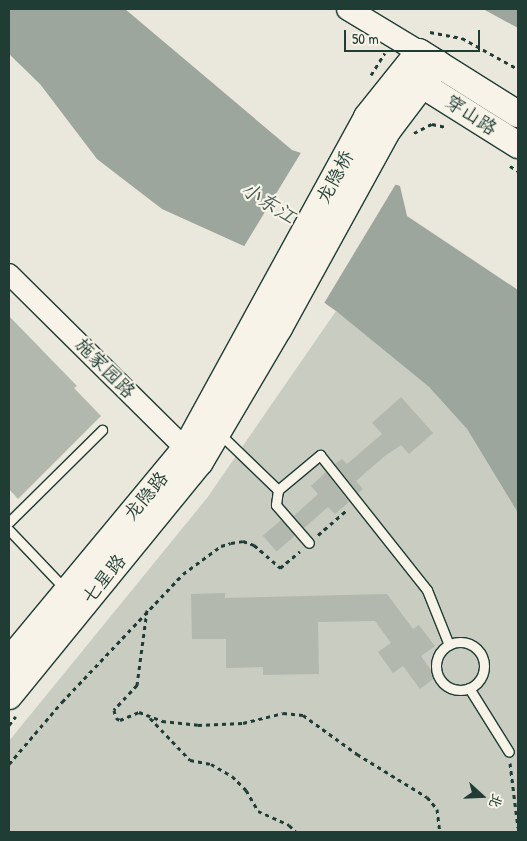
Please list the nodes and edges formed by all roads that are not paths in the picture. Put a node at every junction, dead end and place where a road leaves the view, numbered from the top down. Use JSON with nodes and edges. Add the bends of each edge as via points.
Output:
{"nodes":[{"id":1,"x":348,"y":9,"type":"edge"},
{"id":2,"x":421,"y":68,"type":"junction"},
{"id":3,"x":518,"y":114,"type":"edge"},
{"id":4,"x":510,"y":153,"type":"edge"},
{"id":5,"x":9,"y":274,"type":"edge"},
{"id":6,"x":270,"y":323,"type":"junction"},
{"id":7,"x":102,"y":430,"type":"dead end"},
{"id":8,"x":218,"y":432,"type":"junction"},
{"id":9,"x":193,"y":455,"type":"junction"},
{"id":10,"x":278,"y":490,"type":"junction"},
{"id":11,"x":9,"y":522,"type":"edge"},
{"id":12,"x":9,"y":530,"type":"edge"},
{"id":13,"x":309,"y":543,"type":"road end"},
{"id":14,"x":75,"y":598,"type":"junction"},
{"id":15,"x":448,"y":645,"type":"junction"},
{"id":16,"x":9,"y":661,"type":"edge"},
{"id":17,"x":469,"y":688,"type":"junction"},
{"id":18,"x":9,"y":696,"type":"edge"},
{"id":19,"x":509,"y":752,"type":"road end"}],
"edges":[{"from":1,"to":2,"type":"main road","name":"穿山路"},
{"from":2,"to":3,"type":"main road","name":"穿山路"},
{"from":2,"to":4,"type":"main road","name":"穿山路"},
{"from":2,"to":6,"type":"main road","name":"龙隐桥"},
{"from":5,"to":9,"type":"street","name":"施家园路"},
{"from":6,"to":8,"type":"main road","name":"龙隐路"},
{"from":6,"to":9,"type":"main road","name":"龙隐路"},
{"from":7,"to":11,"type":"lane"},
{"from":8,"to":9,"type":"main road","name":"龙隐路"},
{"from":8,"to":10,"type":"lane"},
{"from":9,"to":14,"type":"main road","name":"龙隐路"},
{"from":10,"to":13,"type":"lane","via":[[276,505]]},
{"from":10,"to":15,"type":"lane","via":[[320,455],[427,590]]},
{"from":12,"to":14,"type":"lane"},
{"from":14,"to":16,"type":"main road","name":"龙隐路"},
{"from":14,"to":18,"type":"main road","name":"七星路"},
{"from":15,"to":17,"type":"lane","via":[[438,658],[438,674],[454,689]]},
{"from":15,"to":17,"type":"lane","via":[[469,644],[481,654],[484,670]]},
{"from":17,"to":19,"type":"lane"}]}
